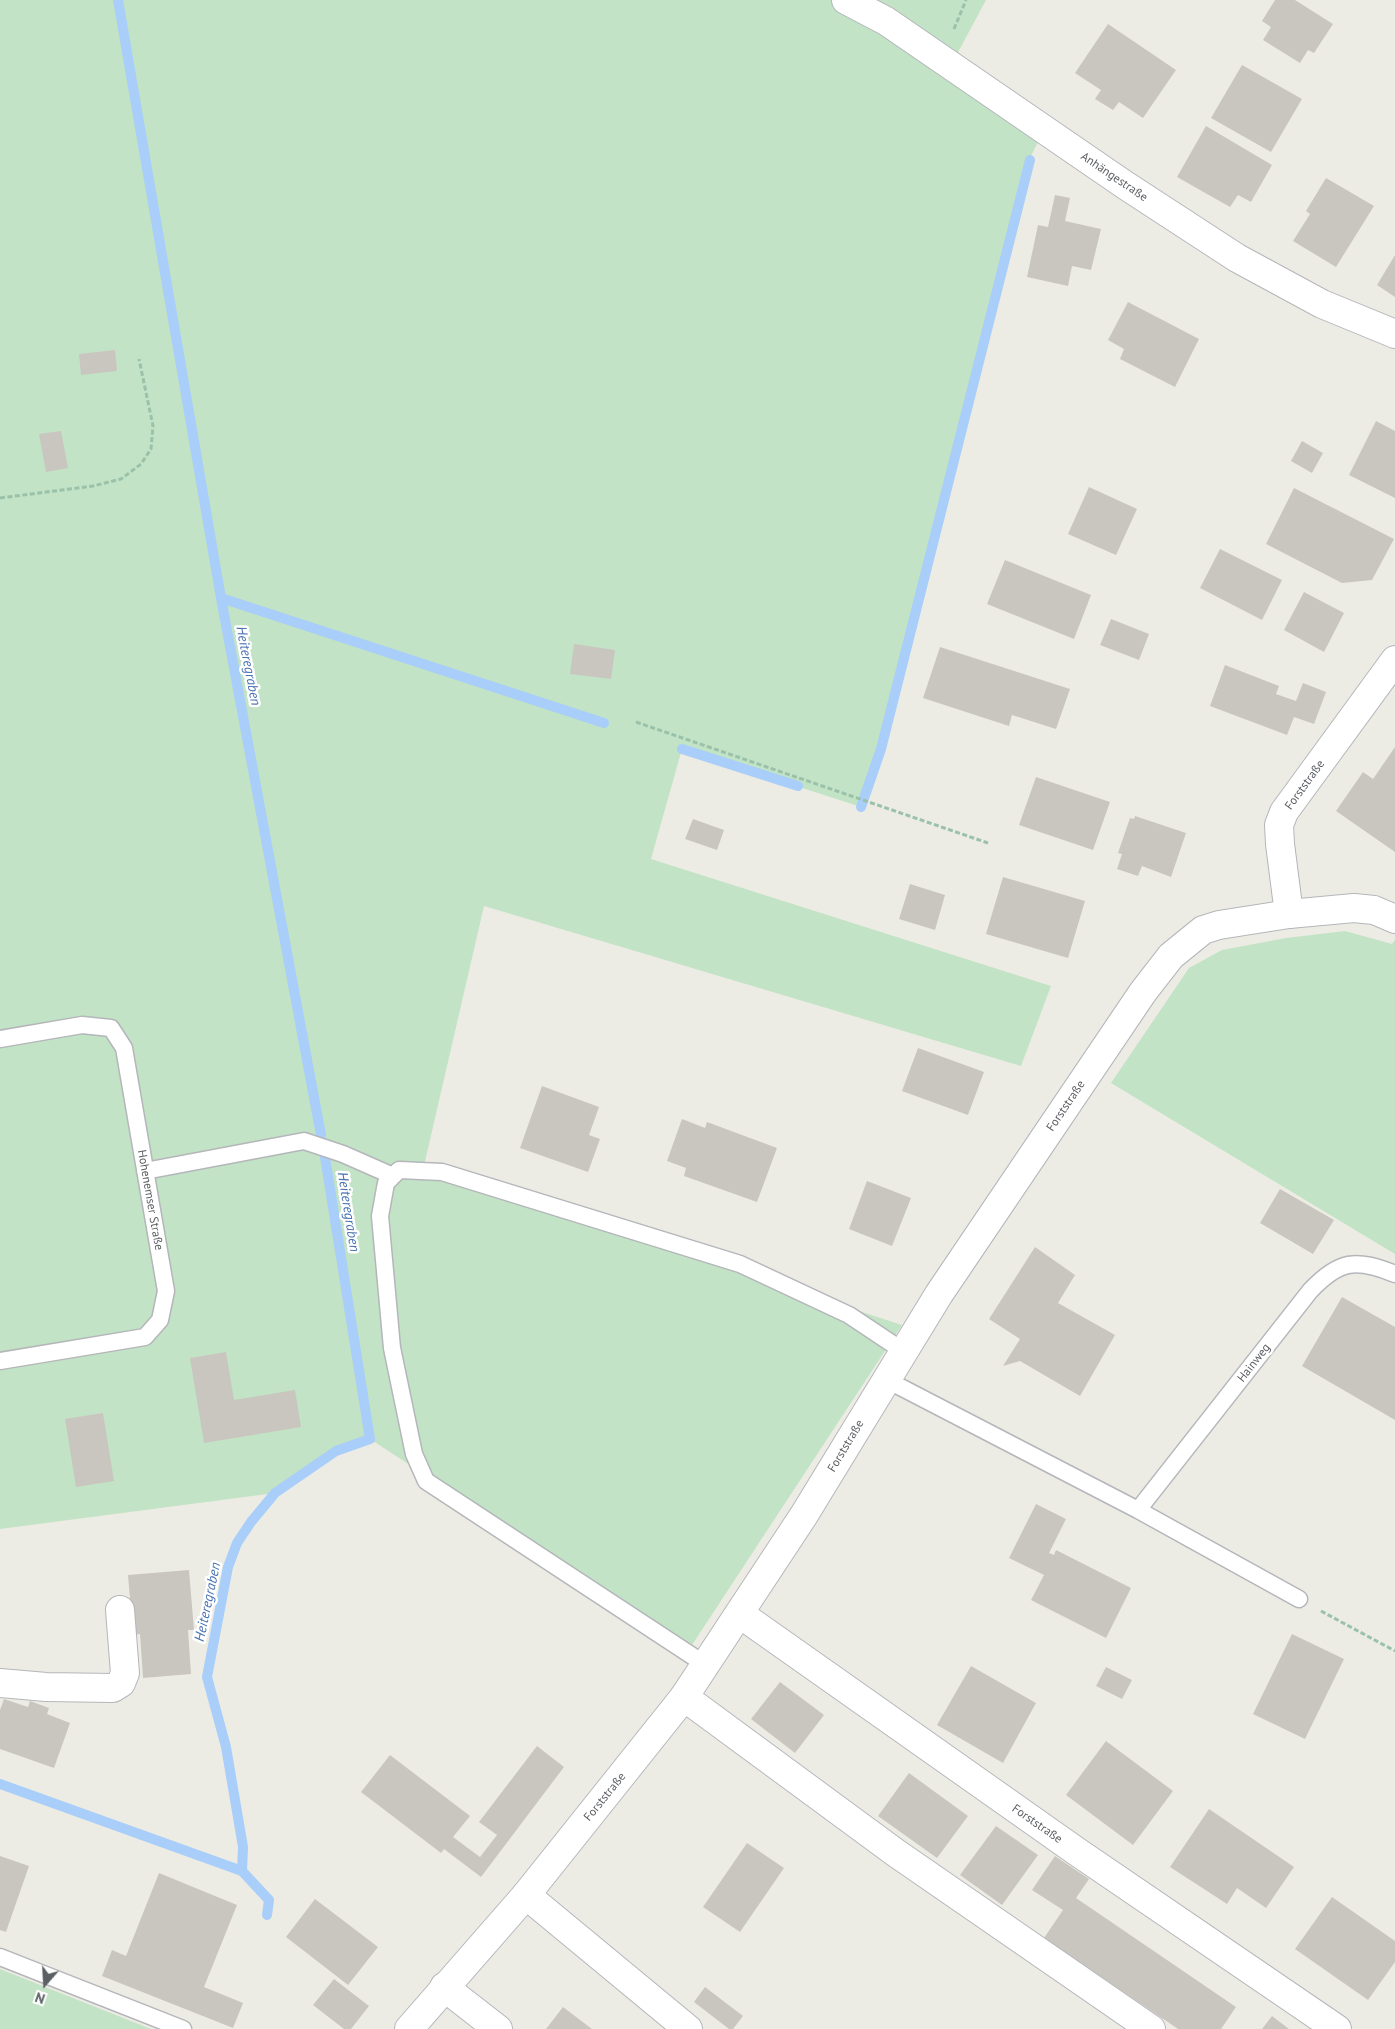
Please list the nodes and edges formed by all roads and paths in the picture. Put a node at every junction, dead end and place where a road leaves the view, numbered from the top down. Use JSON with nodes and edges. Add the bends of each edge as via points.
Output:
{"nodes":[{"id":1,"x":846,"y":0,"type":"edge"},
{"id":2,"x":1395,"y":334,"type":"edge"},
{"id":3,"x":139,"y":359,"type":"dead end"},
{"id":4,"x":0,"y":498,"type":"edge"},
{"id":5,"x":1395,"y":660,"type":"edge"},
{"id":6,"x":636,"y":722,"type":"dead end"},
{"id":7,"x":988,"y":843,"type":"dead end"},
{"id":8,"x":1289,"y":914,"type":"junction"},
{"id":9,"x":1395,"y":919,"type":"edge"},
{"id":10,"x":0,"y":1040,"type":"edge"},
{"id":11,"x":146,"y":1171,"type":"junction"},
{"id":12,"x":394,"y":1176,"type":"junction"},
{"id":13,"x":1395,"y":1274,"type":"edge"},
{"id":14,"x":903,"y":1351,"type":"junction"},
{"id":15,"x":0,"y":1361,"type":"edge"},
{"id":16,"x":885,"y":1379,"type":"junction"},
{"id":17,"x":1138,"y":1510,"type":"junction"},
{"id":18,"x":1299,"y":1599,"type":"joint"},
{"id":19,"x":120,"y":1610,"type":"dead end"},
{"id":20,"x":740,"y":1614,"type":"junction"},
{"id":21,"x":1395,"y":1651,"type":"edge"},
{"id":22,"x":706,"y":1665,"type":"junction"},
{"id":23,"x":0,"y":1683,"type":"edge"},
{"id":24,"x":684,"y":1697,"type":"junction"},
{"id":25,"x":526,"y":1895,"type":"junction"},
{"id":26,"x":0,"y":1957,"type":"edge"},
{"id":27,"x":444,"y":1987,"type":"junction"},
{"id":28,"x":183,"y":2029,"type":"edge"},
{"id":29,"x":408,"y":2029,"type":"edge"},
{"id":30,"x":498,"y":2029,"type":"edge"},
{"id":31,"x":688,"y":2029,"type":"edge"},
{"id":32,"x":1151,"y":2029,"type":"edge"},
{"id":33,"x":1337,"y":2029,"type":"edge"}],
"edges":[{"from":1,"to":2,"type":"street","name":"Anhängestraße","via":[[902,31],[1237,258],[1322,304]]},
{"from":3,"to":4,"type":"path","via":[[153,426],[151,449],[142,464],[121,479]]},
{"from":5,"to":8,"type":"street","name":"Forststraße","via":[[1284,812],[1279,825]]},
{"from":6,"to":7,"type":"path"},
{"from":8,"to":9,"type":"street","via":[[1354,908],[1374,910]]},
{"from":8,"to":14,"type":"street","name":"Forststraße","via":[[1203,930],[1171,956],[1143,992]]},
{"from":10,"to":11,"type":"lane","name":"Hohenemser Straße","via":[[82,1025],[111,1028],[124,1048]]},
{"from":11,"to":12,"type":"lane","via":[[304,1140]]},
{"from":11,"to":15,"type":"lane","name":"Hohenemser Straße","via":[[166,1291],[160,1320],[145,1337]]},
{"from":12,"to":14,"type":"lane","via":[[399,1170],[442,1172],[740,1264],[849,1315]]},
{"from":12,"to":22,"type":"lane","via":[[386,1183],[380,1216],[392,1348],[414,1454],[426,1480]]},
{"from":13,"to":17,"type":"lane","name":"Hainweg","via":[[1365,1263],[1344,1265],[1325,1276]]},
{"from":14,"to":16,"type":"street","name":"Forststraße"},
{"from":16,"to":17,"type":"lane"},
{"from":16,"to":20,"type":"street","name":"Forststraße"},
{"from":17,"to":18,"type":"lane"},
{"from":18,"to":21,"type":"path"},
{"from":19,"to":23,"type":"street","via":[[125,1673],[121,1683],[113,1688]]},
{"from":20,"to":22,"type":"street","name":"Forststraße"},
{"from":20,"to":33,"type":"street","name":"Forststraße","via":[[1076,1851]]},
{"from":22,"to":24,"type":"street","name":"Forststraße"},
{"from":24,"to":25,"type":"street","name":"Forststraße"},
{"from":24,"to":32,"type":"street","via":[[896,1853]]},
{"from":25,"to":27,"type":"street","name":"Forststraße"},
{"from":25,"to":31,"type":"street"},
{"from":26,"to":28,"type":"lane"},
{"from":27,"to":29,"type":"street","name":"Forststraße"},
{"from":27,"to":30,"type":"street"}]}
